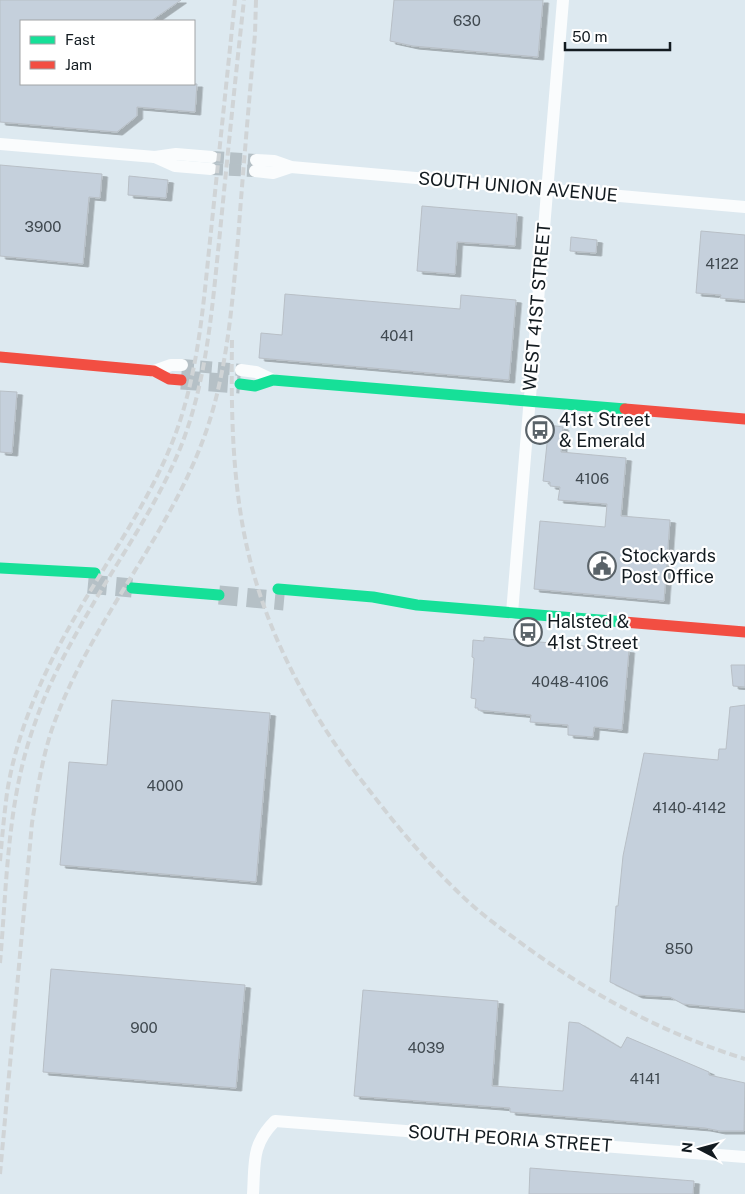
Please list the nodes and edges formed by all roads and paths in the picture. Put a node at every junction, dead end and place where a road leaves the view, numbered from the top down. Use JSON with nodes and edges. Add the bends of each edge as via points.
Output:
{"nodes":[{"id":1,"x":563,"y":0,"type":"edge"},
{"id":2,"x":0,"y":144,"type":"edge"},
{"id":3,"x":212,"y":163,"type":"tunnel mouth"},
{"id":4,"x":256,"y":166,"type":"tunnel mouth"},
{"id":5,"x":547,"y":190,"type":"junction"},
{"id":6,"x":745,"y":207,"type":"edge"},
{"id":7,"x":0,"y":357,"type":"edge"},
{"id":8,"x":182,"y":365,"type":"tunnel mouth"},
{"id":9,"x":241,"y":370,"type":"tunnel mouth"},
{"id":10,"x":154,"y":371,"type":"junction"},
{"id":11,"x":181,"y":380,"type":"tunnel mouth"},
{"id":12,"x":273,"y":380,"type":"junction"},
{"id":13,"x":240,"y":384,"type":"tunnel mouth"},
{"id":14,"x":529,"y":401,"type":"junction"},
{"id":15,"x":745,"y":419,"type":"edge"},
{"id":16,"x":0,"y":568,"type":"edge"},
{"id":17,"x":0,"y":573,"type":"edge"},
{"id":18,"x":95,"y":573,"type":"tunnel mouth"},
{"id":19,"x":138,"y":577,"type":"tunnel mouth"},
{"id":20,"x":88,"y":584,"type":"tunnel mouth"},
{"id":21,"x":215,"y":584,"type":"tunnel mouth"},
{"id":22,"x":132,"y":588,"type":"tunnel mouth"},
{"id":23,"x":278,"y":589,"type":"tunnel mouth"},
{"id":24,"x":219,"y":595,"type":"tunnel mouth"},
{"id":25,"x":284,"y":601,"type":"tunnel mouth"},
{"id":26,"x":417,"y":605,"type":"junction"},
{"id":27,"x":512,"y":613,"type":"junction"},
{"id":28,"x":745,"y":632,"type":"edge"},
{"id":29,"x":745,"y":1157,"type":"edge"},
{"id":30,"x":253,"y":1194,"type":"edge"}],
"edges":[{"from":1,"to":5,"type":"street","name":"WEST 41ST STREET"},
{"from":2,"to":3,"type":"street","via":[[155,157],[176,154]]},
{"from":4,"to":5,"type":"street","name":"SOUTH UNION AVENUE","via":[[273,173],[291,168]]},
{"from":5,"to":6,"type":"street","name":"SOUTH UNION AVENUE"},
{"from":5,"to":14,"type":"street","name":"WEST 41ST STREET"},
{"from":7,"to":10,"type":"main road"},
{"from":8,"to":10,"type":"street","via":[[170,364]]},
{"from":9,"to":12,"type":"street","via":[[256,372]]},
{"from":10,"to":11,"type":"main road","via":[[169,379]]},
{"from":12,"to":13,"type":"main road","via":[[255,386]]},
{"from":12,"to":14,"type":"main road"},
{"from":14,"to":15,"type":"main road"},
{"from":14,"to":27,"type":"street","name":"WEST 41ST STREET"},
{"from":16,"to":18,"type":"main road"},
{"from":17,"to":20,"type":"main road"},
{"from":19,"to":21,"type":"main road"},
{"from":22,"to":24,"type":"main road"},
{"from":23,"to":26,"type":"main road","via":[[372,597]]},
{"from":25,"to":26,"type":"main road","via":[[372,608]]},
{"from":26,"to":27,"type":"main road"},
{"from":27,"to":28,"type":"main road"},
{"from":29,"to":30,"type":"street","name":"SOUTH PEORIA STREET","via":[[275,1121],[257,1145]]}]}
